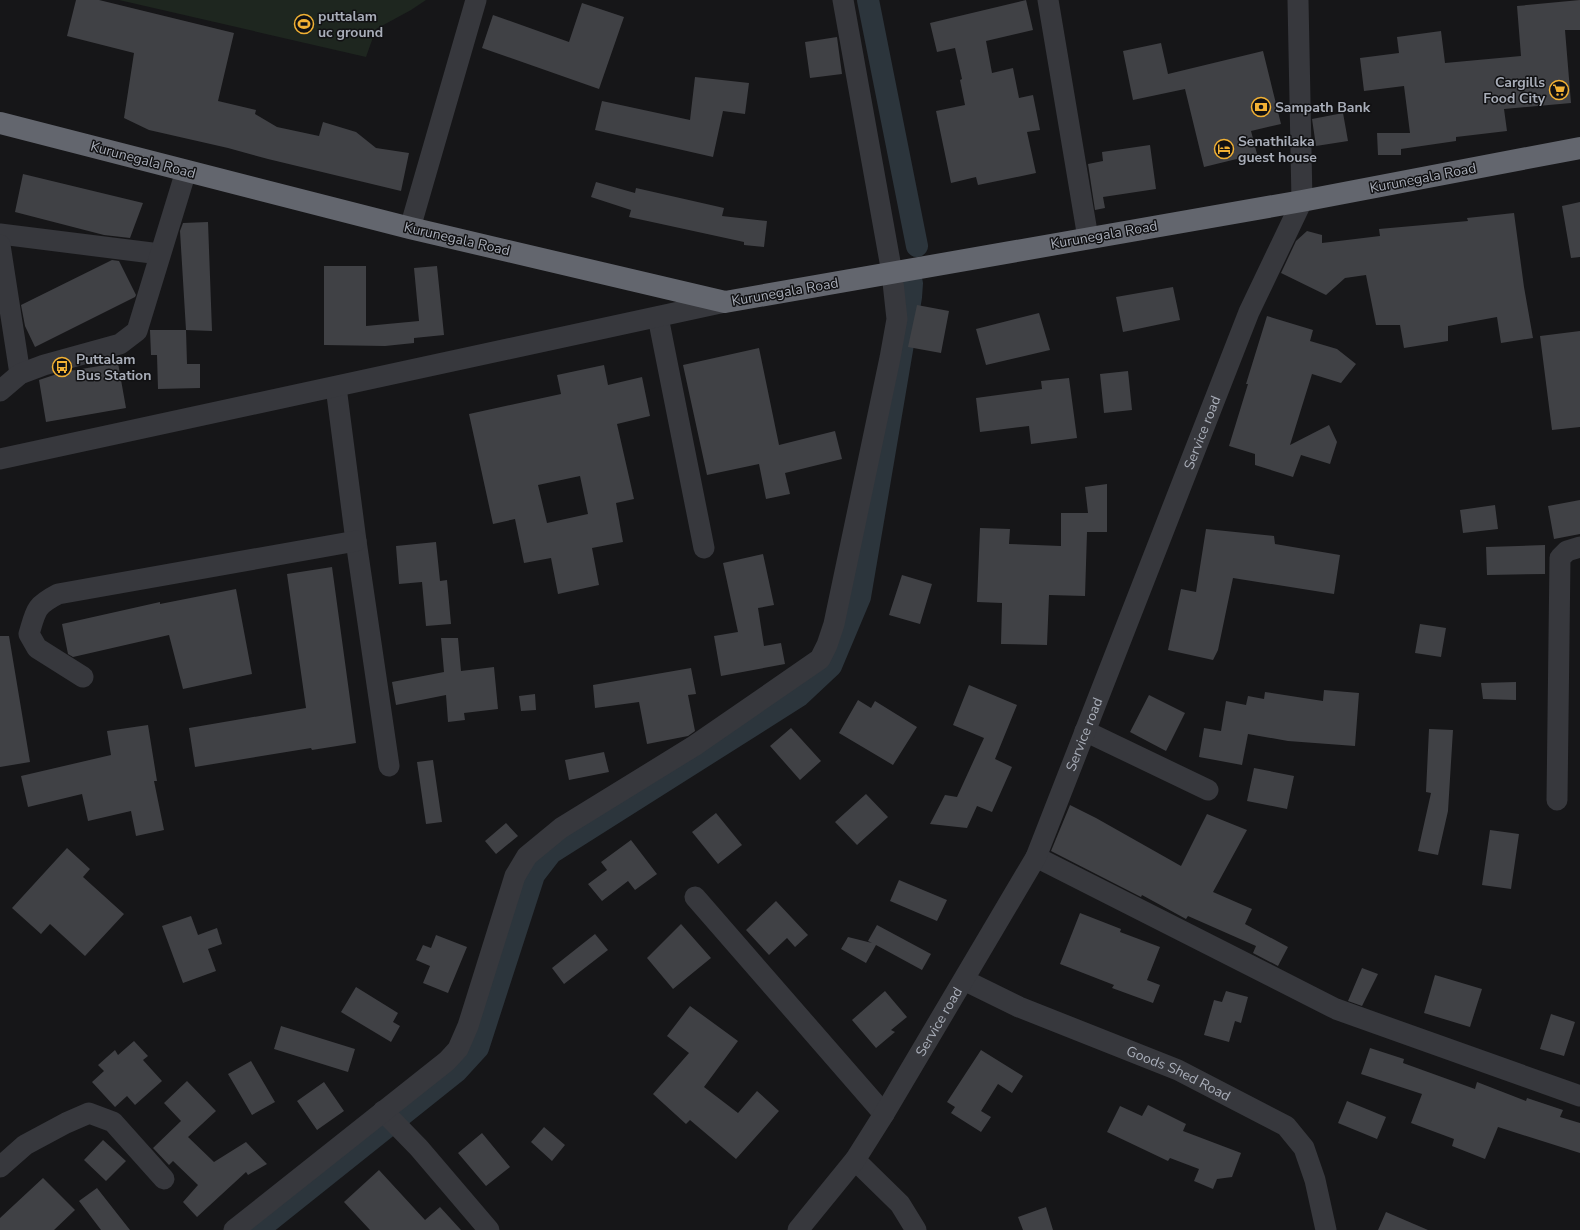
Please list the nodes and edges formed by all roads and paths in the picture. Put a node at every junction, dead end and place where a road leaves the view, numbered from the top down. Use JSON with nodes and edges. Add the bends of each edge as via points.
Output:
{"nodes":[{"id":1,"x":476,"y":0,"type":"edge"},
{"id":2,"x":843,"y":0,"type":"edge"},
{"id":3,"x":1048,"y":0,"type":"edge"},
{"id":4,"x":1298,"y":0,"type":"edge"},
{"id":5,"x":0,"y":123,"type":"edge"},
{"id":6,"x":1580,"y":148,"type":"edge"},
{"id":7,"x":186,"y":171,"type":"junction"},
{"id":8,"x":1302,"y":201,"type":"junction"},
{"id":9,"x":410,"y":228,"type":"junction"},
{"id":10,"x":0,"y":234,"type":"edge"},
{"id":11,"x":1088,"y":238,"type":"junction"},
{"id":12,"x":0,"y":245,"type":"edge"},
{"id":13,"x":160,"y":254,"type":"junction"},
{"id":14,"x":892,"y":273,"type":"junction"},
{"id":15,"x":725,"y":302,"type":"junction"},
{"id":16,"x":658,"y":317,"type":"junction"},
{"id":17,"x":20,"y":374,"type":"junction"},
{"id":18,"x":336,"y":386,"type":"junction"},
{"id":19,"x":0,"y":391,"type":"edge"},
{"id":20,"x":0,"y":459,"type":"edge"},
{"id":21,"x":356,"y":541,"type":"junction"},
{"id":22,"x":1580,"y":547,"type":"edge"},
{"id":23,"x":704,"y":548,"type":"dead end"},
{"id":24,"x":83,"y":677,"type":"dead end"},
{"id":25,"x":1086,"y":731,"type":"junction"},
{"id":26,"x":389,"y":766,"type":"dead end"},
{"id":27,"x":1208,"y":790,"type":"dead end"},
{"id":28,"x":1557,"y":800,"type":"dead end"},
{"id":29,"x":1036,"y":858,"type":"junction"},
{"id":30,"x":695,"y":897,"type":"dead end"},
{"id":31,"x":964,"y":980,"type":"junction"},
{"id":32,"x":1580,"y":1096,"type":"edge"},
{"id":33,"x":385,"y":1113,"type":"junction"},
{"id":34,"x":884,"y":1114,"type":"junction"},
{"id":35,"x":855,"y":1160,"type":"junction"},
{"id":36,"x":1,"y":1166,"type":"edge"},
{"id":37,"x":164,"y":1179,"type":"dead end"},
{"id":38,"x":234,"y":1230,"type":"edge"},
{"id":39,"x":489,"y":1230,"type":"edge"},
{"id":40,"x":798,"y":1230,"type":"edge"},
{"id":41,"x":916,"y":1230,"type":"edge"},
{"id":42,"x":1326,"y":1230,"type":"edge"}],
"edges":[{"from":1,"to":9,"type":"street"},
{"from":2,"to":14,"type":"street"},
{"from":3,"to":11,"type":"street"},
{"from":4,"to":8,"type":"street"},
{"from":5,"to":7,"type":"highway","name":"Kurunegala Road"},
{"from":6,"to":8,"type":"highway","name":"Kurunegala Road"},
{"from":7,"to":9,"type":"highway","name":"Kurunegala Road"},
{"from":7,"to":13,"type":"street"},
{"from":8,"to":11,"type":"highway","name":"Kurunegala Road"},
{"from":8,"to":25,"type":"street","name":"Service road","via":[[1249,312]]},
{"from":9,"to":15,"type":"highway","name":"Kurunegala Road"},
{"from":10,"to":13,"type":"street"},
{"from":11,"to":14,"type":"highway","name":"Kurunegala Road"},
{"from":12,"to":17,"type":"street"},
{"from":13,"to":17,"type":"street","via":[[137,331],[120,344]]},
{"from":14,"to":15,"type":"highway","name":"Kurunegala Road"},
{"from":14,"to":33,"type":"street","via":[[896,319],[890,358],[834,624],[820,659],[694,746],[560,828],[527,856],[515,876],[468,1026],[458,1049]]},
{"from":15,"to":16,"type":"street"},
{"from":16,"to":18,"type":"street"},
{"from":16,"to":23,"type":"street"},
{"from":17,"to":19,"type":"street"},
{"from":18,"to":20,"type":"street"},
{"from":18,"to":21,"type":"street"},
{"from":21,"to":24,"type":"street","via":[[58,594],[43,602],[36,610],[29,634],[37,648]]},
{"from":21,"to":26,"type":"street"},
{"from":22,"to":28,"type":"street","via":[[1567,551],[1560,558]]},
{"from":25,"to":27,"type":"street"},
{"from":25,"to":29,"type":"street","name":"Service road"},
{"from":29,"to":31,"type":"street","name":"Service road"},
{"from":29,"to":32,"type":"street","via":[[1336,1009]]},
{"from":30,"to":34,"type":"street"},
{"from":31,"to":34,"type":"street","name":"Service road"},
{"from":31,"to":42,"type":"street","name":"Goods Shed Road","via":[[1019,1007],[1178,1070],[1286,1126],[1304,1148],[1315,1180]]},
{"from":33,"to":38,"type":"street"},
{"from":33,"to":39,"type":"street","via":[[419,1148]]},
{"from":34,"to":35,"type":"street","name":"Service road"},
{"from":35,"to":40,"type":"street","name":"Service road"},
{"from":35,"to":41,"type":"street","via":[[900,1204]]},
{"from":36,"to":37,"type":"street","via":[[25,1145],[89,1113],[113,1122]]}]}
